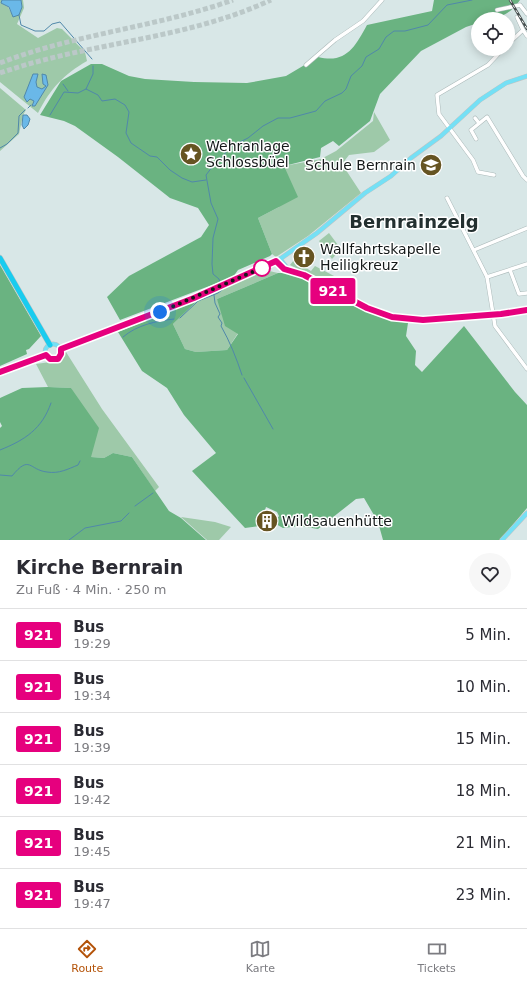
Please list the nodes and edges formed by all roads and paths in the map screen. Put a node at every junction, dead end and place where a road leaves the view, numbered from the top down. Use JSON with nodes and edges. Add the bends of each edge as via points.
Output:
{"nodes":[{"id":1,"x":382,"y":0,"type":"edge"},
{"id":2,"x":497,"y":10,"type":"dead end"},
{"id":3,"x":527,"y":14,"type":"edge"},
{"id":4,"x":517,"y":17,"type":"dead end"},
{"id":5,"x":523,"y":30,"type":"junction"},
{"id":6,"x":527,"y":36,"type":"edge"},
{"id":7,"x":515,"y":37,"type":"edge"},
{"id":8,"x":496,"y":56,"type":"edge"},
{"id":9,"x":306,"y":65,"type":"dead end"},
{"id":10,"x":527,"y":76,"type":"edge"},
{"id":11,"x":475,"y":118,"type":"dead end"},
{"id":12,"x":479,"y":123,"type":"junction"},
{"id":13,"x":450,"y":129,"type":"junction"},
{"id":14,"x":476,"y":139,"type":"dead end"},
{"id":15,"x":494,"y":175,"type":"dead end"},
{"id":16,"x":527,"y":180,"type":"edge"},
{"id":17,"x":447,"y":198,"type":"dead end"},
{"id":18,"x":527,"y":228,"type":"edge"},
{"id":19,"x":474,"y":250,"type":"junction"},
{"id":20,"x":0,"y":258,"type":"edge"},
{"id":21,"x":278,"y":260,"type":"junction"},
{"id":22,"x":527,"y":264,"type":"edge"},
{"id":23,"x":510,"y":270,"type":"junction"},
{"id":24,"x":487,"y":277,"type":"junction"},
{"id":25,"x":527,"y":293,"type":"edge"},
{"id":26,"x":527,"y":310,"type":"edge"},
{"id":27,"x":493,"y":314,"type":"junction"},
{"id":28,"x":50,"y":345,"type":"junction"},
{"id":29,"x":61,"y":349,"type":"junction"},
{"id":30,"x":46,"y":355,"type":"junction"},
{"id":31,"x":527,"y":360,"type":"edge"},
{"id":32,"x":522,"y":362,"type":"junction"},
{"id":33,"x":527,"y":369,"type":"edge"},
{"id":34,"x":0,"y":372,"type":"edge"},
{"id":35,"x":527,"y":513,"type":"edge"},
{"id":36,"x":502,"y":540,"type":"edge"}],
"edges":[{"from":1,"to":9,"type":"street","via":[[363,21],[335,40]]},
{"from":2,"to":3,"type":"street","via":[[520,5]]},
{"from":4,"to":5,"type":"street"},
{"from":5,"to":6,"type":"street"},
{"from":5,"to":7,"type":"street"},
{"from":8,"to":13,"type":"street","via":[[488,64],[437,95],[439,114]]},
{"from":10,"to":13,"type":"main road","via":[[506,83],[480,100]]},
{"from":11,"to":12,"type":"street"},
{"from":12,"to":14,"type":"street","via":[[471,130]]},
{"from":12,"to":16,"type":"street","via":[[487,117]]},
{"from":13,"to":15,"type":"street","via":[[473,160],[478,172]]},
{"from":13,"to":21,"type":"main road","via":[[411,158],[392,176],[365,193],[318,233]]},
{"from":17,"to":19,"type":"street"},
{"from":18,"to":19,"type":"street"},
{"from":19,"to":24,"type":"street"},
{"from":20,"to":28,"type":"highway"},
{"from":21,"to":27,"type":"main road","via":[[282,268],[304,275],[374,312],[392,317],[423,320]]},
{"from":21,"to":29,"type":"main road","via":[[194,298]]},
{"from":22,"to":23,"type":"street"},
{"from":23,"to":24,"type":"street"},
{"from":23,"to":25,"type":"street","via":[[519,294]]},
{"from":24,"to":27,"type":"street"},
{"from":26,"to":27,"type":"main road"},
{"from":27,"to":32,"type":"street","via":[[495,326]]},
{"from":28,"to":29,"type":"main road","via":[[55,344]]},
{"from":28,"to":30,"type":"main road","via":[[46,348]]},
{"from":29,"to":30,"type":"main road","via":[[58,359],[50,359]]},
{"from":30,"to":34,"type":"main road"},
{"from":31,"to":32,"type":"street"},
{"from":32,"to":33,"type":"street"},
{"from":35,"to":36,"type":"main road"}]}
